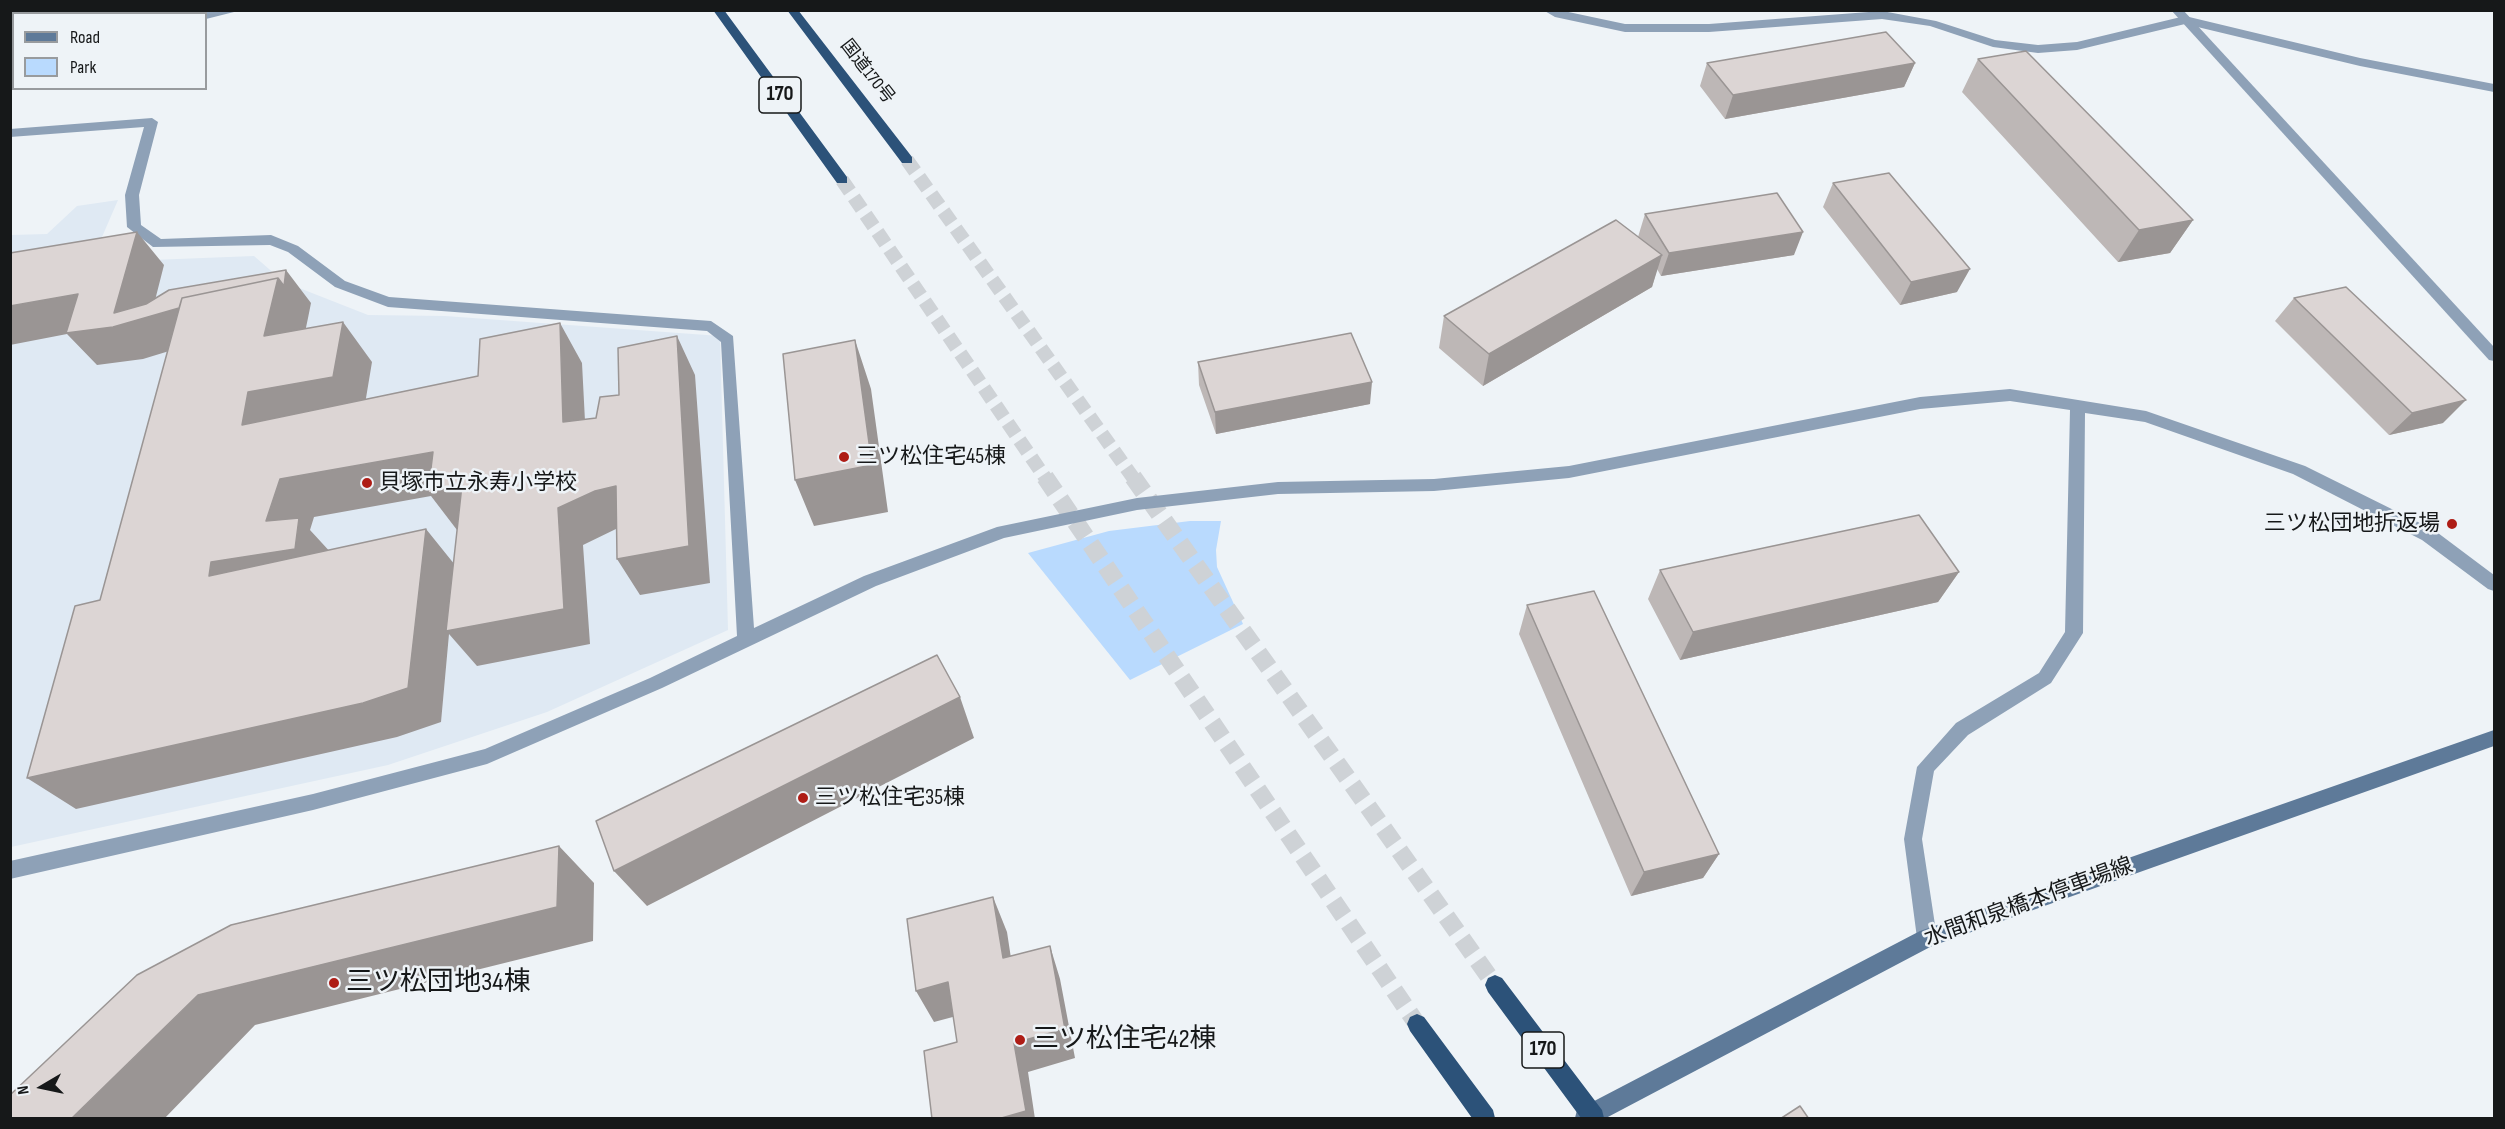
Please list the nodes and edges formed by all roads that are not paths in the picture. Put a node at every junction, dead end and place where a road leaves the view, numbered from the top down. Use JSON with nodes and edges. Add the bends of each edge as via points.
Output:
{"nodes":[{"id":1,"x":237,"y":10,"type":"edge"},
{"id":2,"x":718,"y":10,"type":"edge"},
{"id":3,"x":792,"y":10,"type":"edge"},
{"id":4,"x":1548,"y":10,"type":"edge"},
{"id":5,"x":207,"y":15,"type":"edge"},
{"id":6,"x":2180,"y":15,"type":"edge"},
{"id":7,"x":2494,"y":87,"type":"edge"},
{"id":8,"x":10,"y":133,"type":"edge"},
{"id":9,"x":907,"y":160,"type":"tunnel mouth"},
{"id":10,"x":842,"y":180,"type":"tunnel mouth"},
{"id":11,"x":2494,"y":356,"type":"edge"},
{"id":12,"x":2078,"y":404,"type":"junction"},
{"id":13,"x":2494,"y":584,"type":"edge"},
{"id":14,"x":746,"y":640,"type":"junction"},
{"id":15,"x":2494,"y":738,"type":"edge"},
{"id":16,"x":10,"y":870,"type":"edge"},
{"id":17,"x":1928,"y":938,"type":"junction"},
{"id":18,"x":1495,"y":985,"type":"tunnel mouth"},
{"id":19,"x":1417,"y":1024,"type":"tunnel mouth"},
{"id":20,"x":1590,"y":1117,"type":"edge"},
{"id":21,"x":1485,"y":1119,"type":"edge"}],
"edges":[{"from":1,"to":5,"type":"street"},
{"from":2,"to":10,"type":"highway","number":"170"},
{"from":3,"to":9,"type":"highway","name":"国道170号","number":"170"},
{"from":4,"to":6,"type":"street","via":[[1625,28],[1709,28],[1882,15],[1932,23],[1993,43],[2038,50],[2078,46]]},
{"from":6,"to":7,"type":"street","via":[[2360,62]]},
{"from":6,"to":11,"type":"street"},
{"from":8,"to":14,"type":"street","via":[[152,122],[132,195],[135,226],[158,244],[271,240],[293,249],[340,284],[388,302],[711,326],[729,340]]},
{"from":12,"to":13,"type":"street","via":[[2146,417],[2299,470],[2428,535]]},
{"from":12,"to":14,"type":"street","via":[[2010,395],[1920,403],[1569,472],[1434,485],[1278,488],[1137,504],[1003,532],[870,581]]},
{"from":12,"to":17,"type":"street","via":[[2074,633],[2045,678],[1962,729],[1926,767],[1913,839]]},
{"from":14,"to":16,"type":"street","via":[[487,756],[313,802]]},
{"from":15,"to":17,"type":"main road","name":"水間和泉橋本停車場線"},
{"from":17,"to":20,"type":"main road","name":"水間和泉橋本停車場線"},
{"from":18,"to":20,"type":"highway","number":"170"},
{"from":19,"to":21,"type":"highway"}]}
